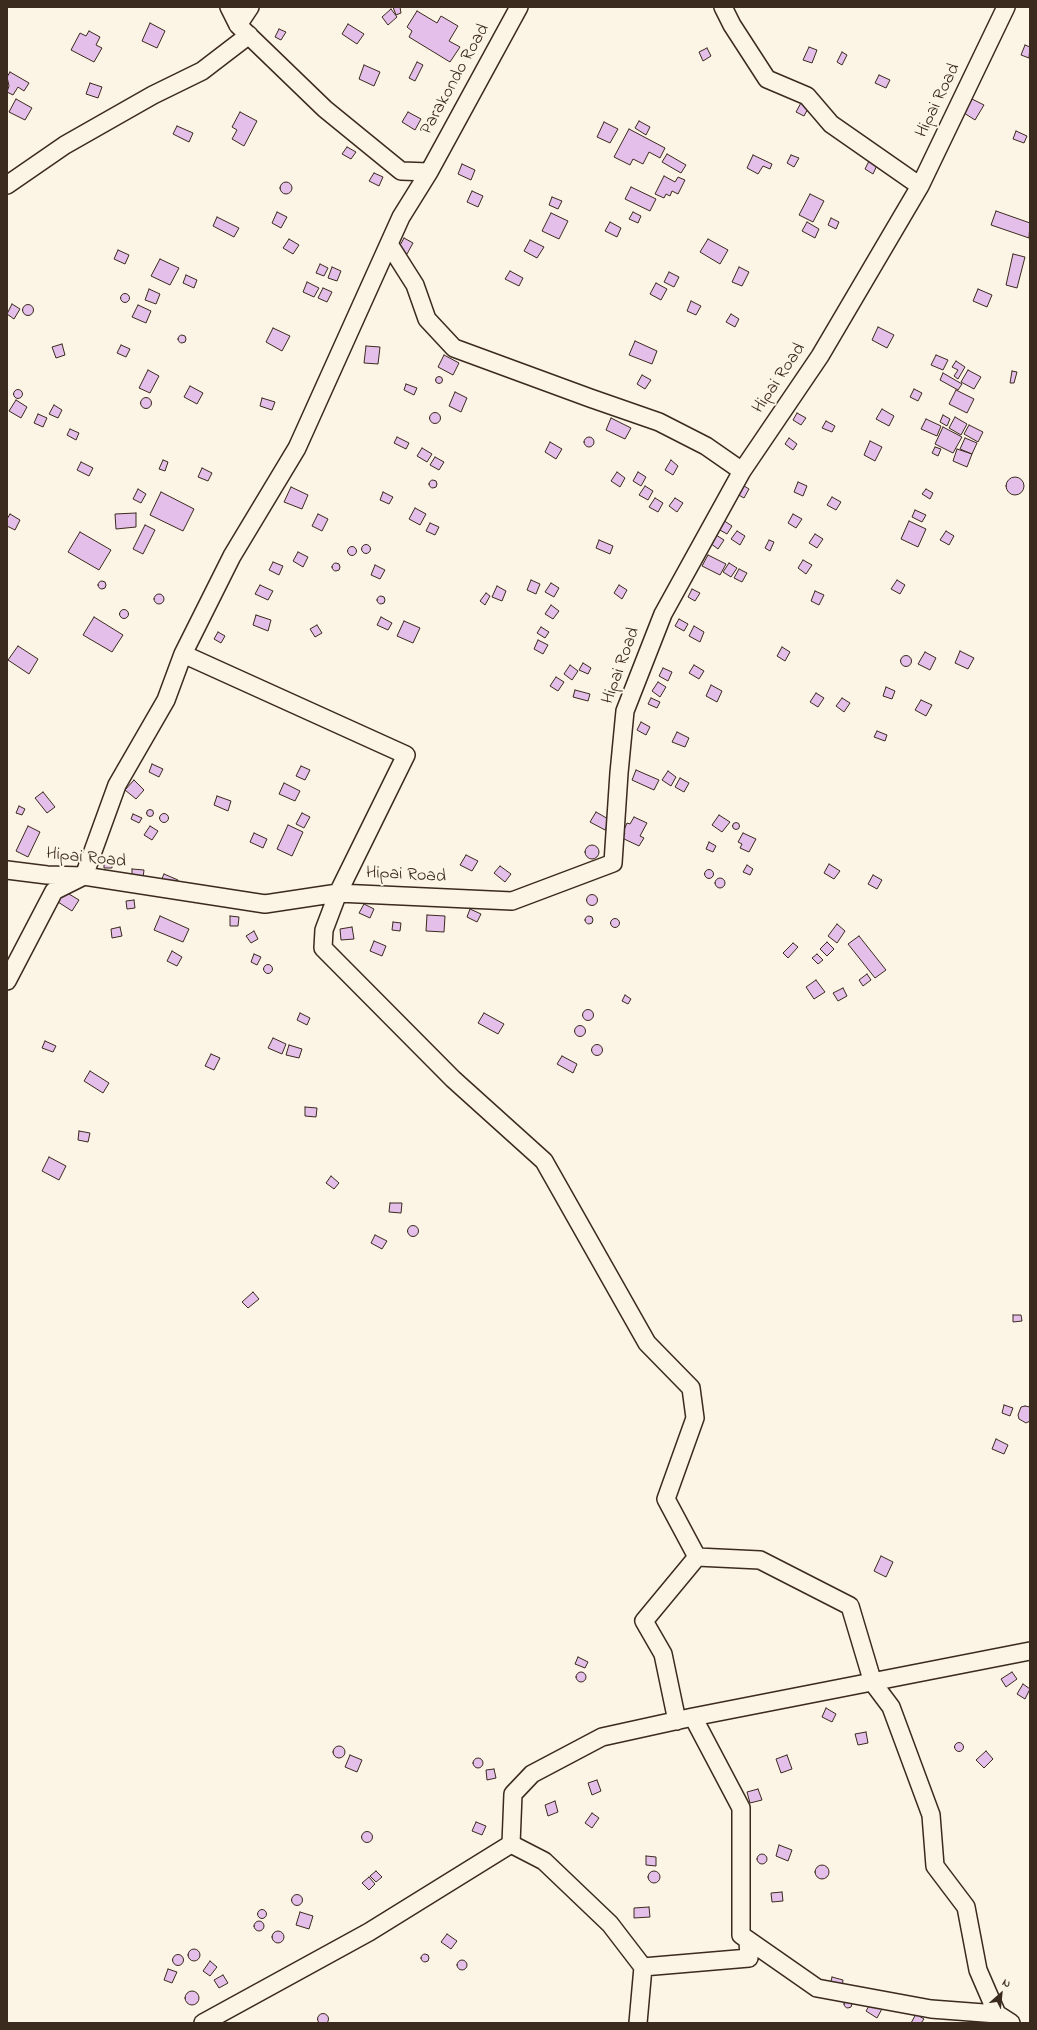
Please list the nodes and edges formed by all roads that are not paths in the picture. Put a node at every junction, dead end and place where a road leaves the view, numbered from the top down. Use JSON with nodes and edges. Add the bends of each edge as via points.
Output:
{"nodes":[{"id":1,"x":229,"y":7,"type":"edge"},
{"id":2,"x":250,"y":7,"type":"edge"},
{"id":3,"x":519,"y":7,"type":"edge"},
{"id":4,"x":723,"y":7,"type":"edge"},
{"id":5,"x":1006,"y":7,"type":"edge"},
{"id":6,"x":243,"y":30,"type":"junction"},
{"id":7,"x":429,"y":172,"type":"junction"},
{"id":8,"x":7,"y":185,"type":"edge"},
{"id":9,"x":920,"y":186,"type":"junction"},
{"id":10,"x":389,"y":244,"type":"junction"},
{"id":11,"x":742,"y":471,"type":"junction"},
{"id":12,"x":183,"y":654,"type":"junction"},
{"id":13,"x":7,"y":870,"type":"edge"},
{"id":14,"x":84,"y":876,"type":"junction"},
{"id":15,"x":338,"y":893,"type":"junction"},
{"id":16,"x":7,"y":980,"type":"edge"},
{"id":17,"x":696,"y":1557,"type":"junction"},
{"id":18,"x":1030,"y":1651,"type":"edge"},
{"id":19,"x":873,"y":1683,"type":"junction"},
{"id":20,"x":685,"y":1719,"type":"junction"},
{"id":21,"x":511,"y":1844,"type":"junction"},
{"id":22,"x":748,"y":1941,"type":"junction"},
{"id":23,"x":643,"y":1967,"type":"junction"},
{"id":24,"x":1004,"y":2018,"type":"edge"},
{"id":25,"x":203,"y":2023,"type":"edge"},
{"id":26,"x":638,"y":2023,"type":"edge"}],
"edges":[{"from":1,"to":6,"type":"street"},
{"from":2,"to":6,"type":"street"},
{"from":3,"to":7,"type":"street","name":"Parakondo Road"},
{"from":4,"to":9,"type":"street","via":[[767,79],[807,96],[831,124]]},
{"from":5,"to":9,"type":"street","name":"Hipai Road"},
{"from":6,"to":7,"type":"street","via":[[325,109],[401,171]]},
{"from":6,"to":8,"type":"street","via":[[202,72],[153,95],[66,145]]},
{"from":7,"to":10,"type":"street","name":"Parakondo Road","via":[[401,217]]},
{"from":9,"to":11,"type":"street","name":"Hipai Road","via":[[820,356]]},
{"from":10,"to":11,"type":"street","via":[[415,285],[427,319],[454,348],[659,422],[706,446]]},
{"from":10,"to":12,"type":"street","name":"Parakondo Road","via":[[297,448],[232,556]]},
{"from":11,"to":15,"type":"street","name":"Hipai Road","via":[[663,614],[625,711],[618,773],[613,863],[512,900]]},
{"from":12,"to":14,"type":"street","name":"Parakondo Road","via":[[166,700],[117,785]]},
{"from":12,"to":15,"type":"street","via":[[406,755]]},
{"from":13,"to":14,"type":"street","name":"Hipai Road"},
{"from":14,"to":15,"type":"street","name":"Hipai Road","via":[[265,904]]},
{"from":14,"to":16,"type":"street","via":[[54,892]]},
{"from":15,"to":17,"type":"street","via":[[324,930],[323,948],[453,1079],[544,1161],[647,1343],[690,1388],[695,1418],[666,1499]]},
{"from":17,"to":19,"type":"street","via":[[760,1560],[850,1606]]},
{"from":17,"to":20,"type":"street","via":[[644,1621],[663,1654]]},
{"from":18,"to":19,"type":"street"},
{"from":19,"to":20,"type":"street"},
{"from":19,"to":24,"type":"street","via":[[891,1707],[931,1815],[935,1866],[966,1907],[978,1970]]},
{"from":20,"to":21,"type":"street","via":[[602,1737],[532,1774],[513,1794]]},
{"from":20,"to":22,"type":"street","via":[[741,1808],[740,1935]]},
{"from":21,"to":23,"type":"street","via":[[544,1861],[610,1924]]},
{"from":21,"to":25,"type":"street","via":[[369,1932]]},
{"from":22,"to":23,"type":"street","via":[[748,1958]]},
{"from":22,"to":24,"type":"street","via":[[817,1988],[931,2009]]},
{"from":23,"to":26,"type":"street"}]}
